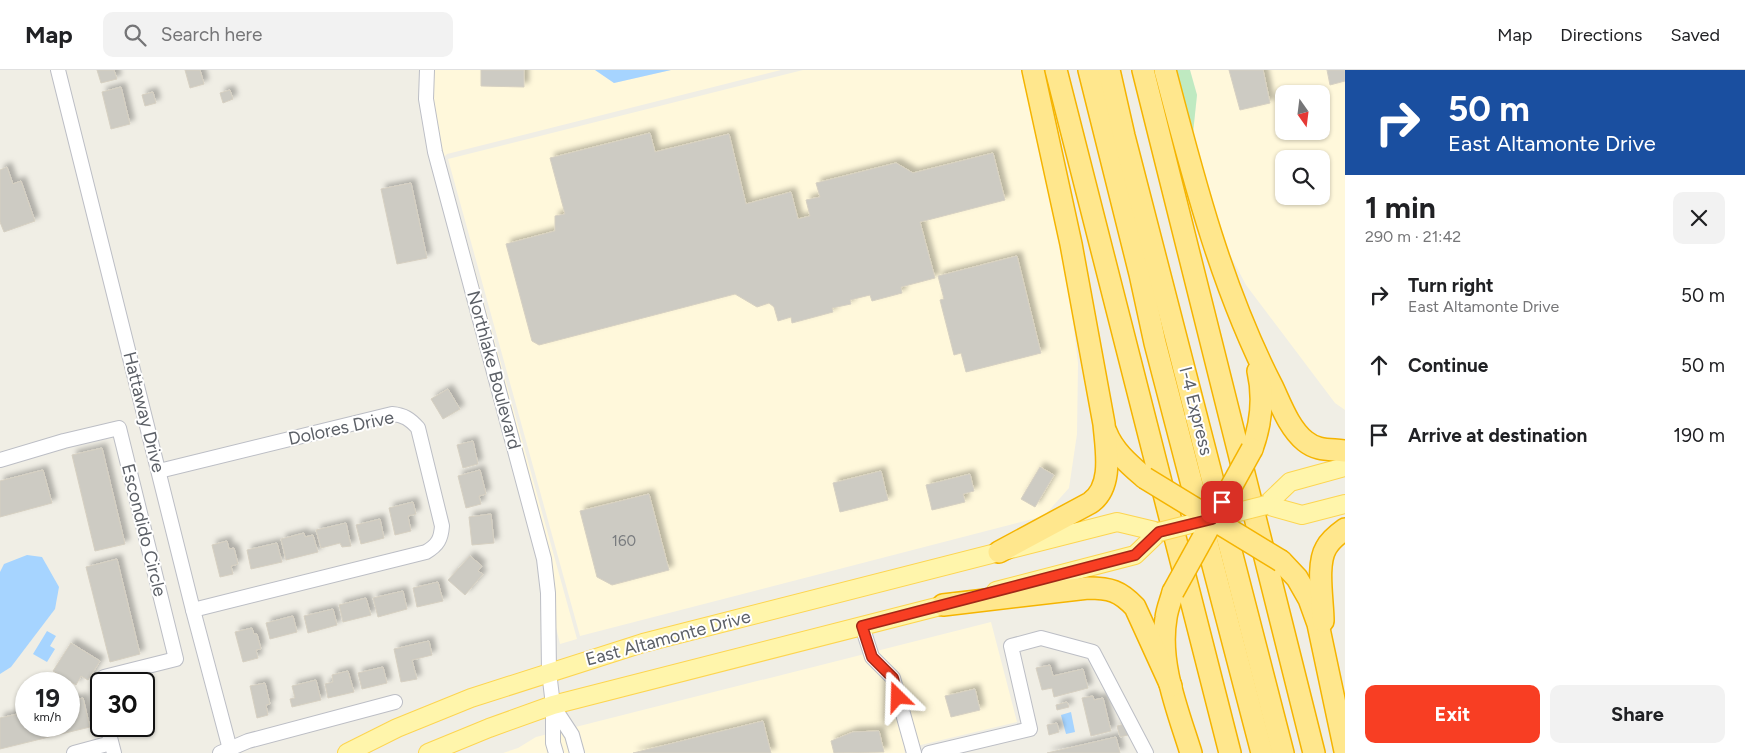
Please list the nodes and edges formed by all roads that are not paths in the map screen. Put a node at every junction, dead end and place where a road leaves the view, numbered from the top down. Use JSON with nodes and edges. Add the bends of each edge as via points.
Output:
{"nodes":[{"id":1,"x":58,"y":70,"type":"edge"},
{"id":2,"x":426,"y":70,"type":"edge"},
{"id":3,"x":1033,"y":70,"type":"edge"},
{"id":4,"x":1056,"y":70,"type":"edge"},
{"id":5,"x":1089,"y":70,"type":"edge"},
{"id":6,"x":1108,"y":70,"type":"edge"},
{"id":7,"x":1143,"y":70,"type":"edge"},
{"id":8,"x":1165,"y":70,"type":"edge"},
{"id":9,"x":1253,"y":351,"type":"junction"},
{"id":10,"x":1104,"y":424,"type":"junction"},
{"id":11,"x":1345,"y":451,"type":"edge"},
{"id":12,"x":0,"y":460,"type":"edge"},
{"id":13,"x":1345,"y":467,"type":"edge"},
{"id":14,"x":159,"y":471,"type":"junction"},
{"id":15,"x":1345,"y":504,"type":"edge"},
{"id":16,"x":1266,"y":505,"type":"junction"},
{"id":17,"x":1212,"y":519,"type":"junction"},
{"id":18,"x":1345,"y":529,"type":"edge"},
{"id":19,"x":1159,"y":532,"type":"junction"},
{"id":20,"x":999,"y":552,"type":"junction"},
{"id":21,"x":943,"y":605,"type":"junction"},
{"id":22,"x":193,"y":610,"type":"junction"},
{"id":23,"x":862,"y":626,"type":"junction"},
{"id":24,"x":1324,"y":654,"type":"junction"},
{"id":25,"x":124,"y":672,"type":"edge"},
{"id":26,"x":549,"y":672,"type":"junction"},
{"id":27,"x":1171,"y":686,"type":"junction"},
{"id":28,"x":395,"y":702,"type":"dead end"},
{"id":29,"x":553,"y":705,"type":"junction"},
{"id":30,"x":112,"y":748,"type":"edge"},
{"id":31,"x":1345,"y":751,"type":"edge"},
{"id":32,"x":227,"y":752,"type":"edge"},
{"id":33,"x":74,"y":753,"type":"edge"},
{"id":34,"x":347,"y":753,"type":"edge"},
{"id":35,"x":428,"y":753,"type":"edge"},
{"id":36,"x":556,"y":753,"type":"edge"},
{"id":37,"x":577,"y":753,"type":"edge"},
{"id":38,"x":914,"y":753,"type":"edge"},
{"id":39,"x":929,"y":753,"type":"edge"},
{"id":40,"x":1146,"y":753,"type":"edge"},
{"id":41,"x":1191,"y":753,"type":"edge"},
{"id":42,"x":1230,"y":753,"type":"edge"},
{"id":43,"x":1262,"y":753,"type":"edge"},
{"id":44,"x":1283,"y":753,"type":"edge"},
{"id":45,"x":1314,"y":753,"type":"edge"}],
"edges":[{"from":1,"to":14,"type":"street","name":"Hattaway Drive"},
{"from":2,"to":26,"type":"street","name":"Northlake Boulevard","via":[[426,99],[435,152],[544,559],[548,592]]},
{"from":3,"to":10,"type":"highway","via":[[1071,244]]},
{"from":4,"to":42,"type":"highway"},
{"from":5,"to":43,"type":"highway","name":"I-4 Express","via":[[1160,362]]},
{"from":6,"to":44,"type":"highway","name":"I-4 Express"},
{"from":7,"to":45,"type":"highway"},
{"from":8,"to":9,"type":"highway","via":[[1216,252]]},
{"from":9,"to":11,"type":"highway","via":[[1299,435],[1316,447]]},
{"from":9,"to":17,"type":"highway","bridge":true,"via":[[1262,408],[1258,433]]},
{"from":10,"to":17,"type":"highway","bridge":true,"via":[[1109,439],[1121,456],[1145,478]]},
{"from":10,"to":20,"type":"highway","via":[[1105,481],[1098,498]]},
{"from":12,"to":25,"type":"street","name":"Escondido Circle","via":[[119,428],[176,659]]},
{"from":13,"to":16,"type":"main road","via":[[1290,482]]},
{"from":14,"to":22,"type":"street","name":"Hattaway Drive"},
{"from":14,"to":22,"type":"street","name":"Dolores Drive","via":[[392,414],[402,415],[418,428],[442,526],[442,537],[426,552]]},
{"from":15,"to":16,"type":"main road","via":[[1302,515]]},
{"from":16,"to":17,"type":"main road","bridge":true},
{"from":17,"to":19,"type":"main road","bridge":true},
{"from":17,"to":24,"type":"highway","bridge":true,"via":[[1281,561],[1297,578],[1318,624]]},
{"from":17,"to":27,"type":"highway","bridge":true,"via":[[1173,592],[1166,618],[1164,642]]},
{"from":18,"to":24,"type":"highway","via":[[1326,547],[1321,562]]},
{"from":19,"to":20,"type":"main road","name":"East Altamonte Drive","via":[[1117,522]]},
{"from":19,"to":21,"type":"main road","name":"East Altamonte Drive","via":[[1135,555]]},
{"from":20,"to":26,"type":"main road","name":"East Altamonte Drive","via":[[643,643]]},
{"from":21,"to":23,"type":"main road","name":"East Altamonte Drive"},
{"from":21,"to":27,"type":"highway","via":[[1088,588],[1116,591],[1134,606]]},
{"from":22,"to":32,"type":"street","name":"Hattaway Drive"},
{"from":23,"to":29,"type":"main road","name":"East Altamonte Drive"},
{"from":23,"to":38,"type":"street","via":[[872,657],[893,678]]},
{"from":24,"to":31,"type":"highway"},
{"from":26,"to":29,"type":"street","name":"Northlake Boulevard"},
{"from":26,"to":34,"type":"main road","name":"East Altamonte Drive","via":[[471,698],[397,728]]},
{"from":27,"to":41,"type":"highway"},
{"from":28,"to":32,"type":"street","via":[[248,741]]},
{"from":29,"to":35,"type":"main road","name":"East Altamonte Drive"},
{"from":29,"to":36,"type":"street","name":"Northlake Boulevard"},
{"from":29,"to":37,"type":"street","via":[[572,735]]},
{"from":30,"to":33,"type":"street"},
{"from":39,"to":40,"type":"street","via":[[1030,729],[1011,646],[1041,638],[1093,652]]}]}
